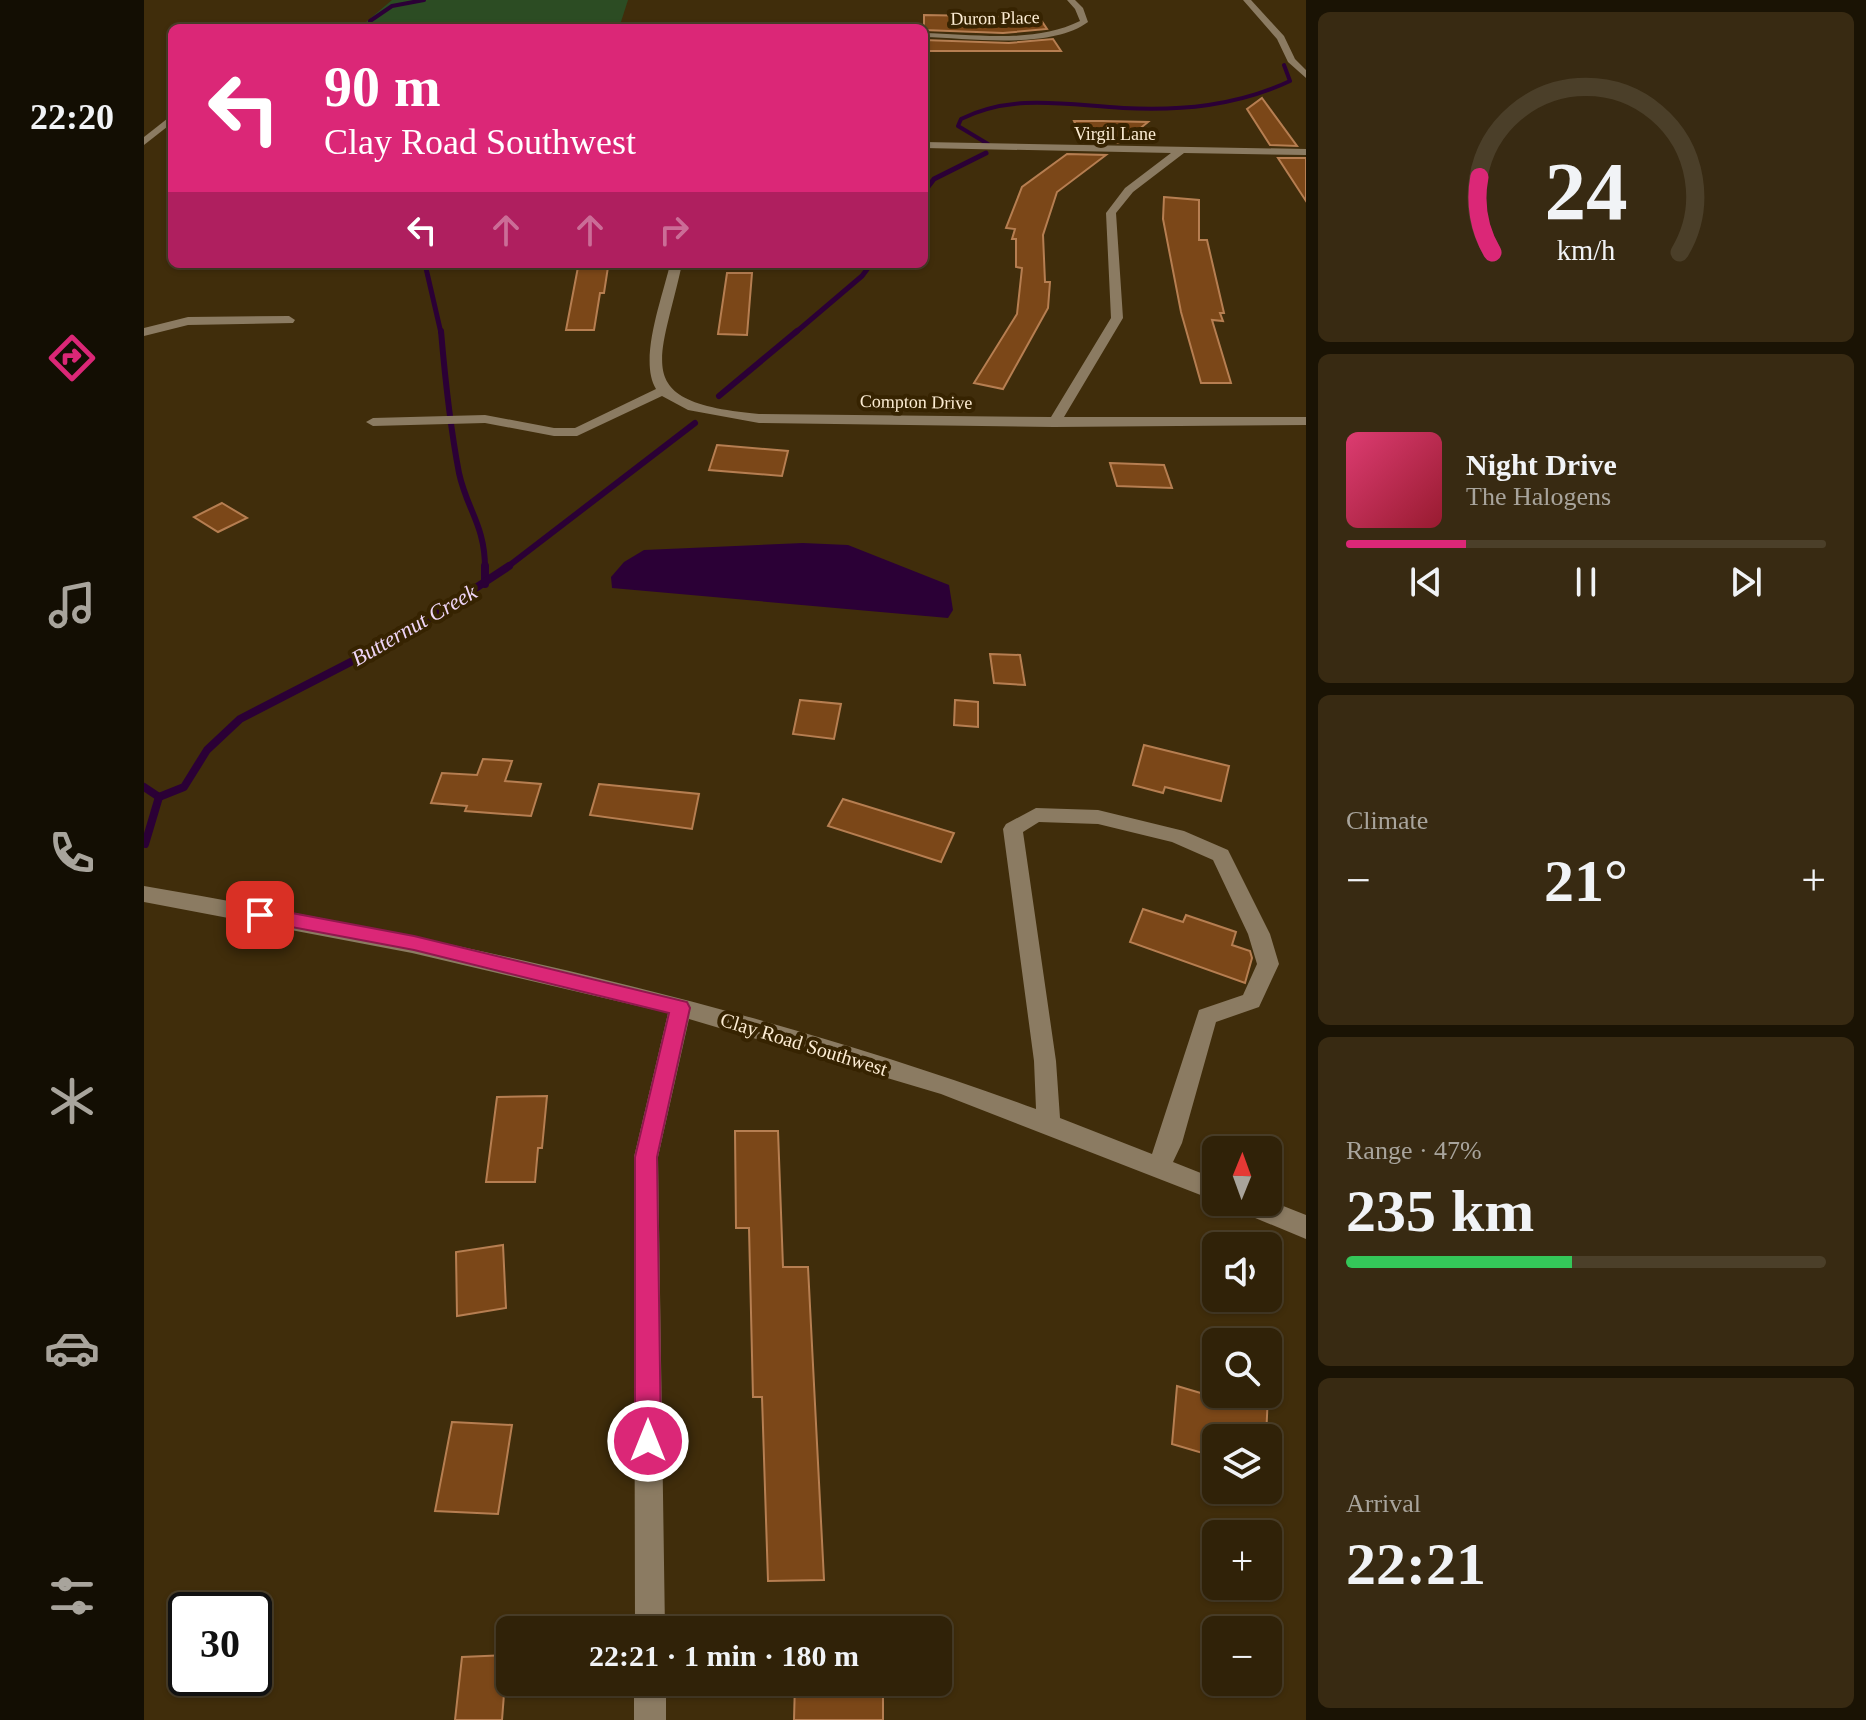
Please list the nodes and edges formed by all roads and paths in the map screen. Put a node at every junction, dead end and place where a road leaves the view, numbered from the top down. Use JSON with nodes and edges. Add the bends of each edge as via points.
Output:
{"nodes":[{"id":1,"x":1071,"y":0,"type":"edge"},
{"id":2,"x":1247,"y":0,"type":"edge"},
{"id":3,"x":928,"y":35,"type":"edge"},
{"id":4,"x":1306,"y":75,"type":"edge"},
{"id":5,"x":168,"y":121,"type":"edge"},
{"id":6,"x":144,"y":142,"type":"edge"},
{"id":7,"x":928,"y":145,"type":"edge"},
{"id":8,"x":1181,"y":150,"type":"junction"},
{"id":9,"x":1306,"y":152,"type":"edge"},
{"id":10,"x":675,"y":268,"type":"edge"},
{"id":11,"x":289,"y":320,"type":"dead end"},
{"id":12,"x":144,"y":332,"type":"edge"},
{"id":13,"x":664,"y":390,"type":"junction"},
{"id":14,"x":1306,"y":421,"type":"edge"},
{"id":15,"x":373,"y":422,"type":"dead end"},
{"id":16,"x":1054,"y":423,"type":"junction"},
{"id":17,"x":144,"y":894,"type":"edge"},
{"id":18,"x":680,"y":1008,"type":"junction"},
{"id":19,"x":1049,"y":1125,"type":"junction"},
{"id":20,"x":1158,"y":1167,"type":"junction"},
{"id":21,"x":1202,"y":1184,"type":"edge"},
{"id":22,"x":1279,"y":1216,"type":"edge"},
{"id":23,"x":1306,"y":1227,"type":"edge"},
{"id":24,"x":650,"y":1616,"type":"edge"},
{"id":25,"x":650,"y":1696,"type":"edge"},
{"id":26,"x":650,"y":1720,"type":"edge"}],
"edges":[{"from":1,"to":3,"type":"street","name":"Duron Place","via":[[1084,22],[1066,31]]},
{"from":2,"to":4,"type":"street"},
{"from":5,"to":6,"type":"street"},
{"from":7,"to":8,"type":"street","name":"Virgil Lane"},
{"from":8,"to":9,"type":"street","name":"Virgil Lane"},
{"from":8,"to":16,"type":"street","via":[[1129,190],[1111,213],[1117,318]]},
{"from":10,"to":13,"type":"street","via":[[654,361]]},
{"from":11,"to":12,"type":"street","via":[[197,321]]},
{"from":13,"to":15,"type":"street","via":[[577,432],[485,419]]},
{"from":13,"to":16,"type":"street","name":"Compton Drive","via":[[693,408],[724,415]]},
{"from":14,"to":16,"type":"street","name":"Compton Drive"},
{"from":17,"to":18,"type":"street","name":"Clay Road Southwest","via":[[414,943]]},
{"from":18,"to":19,"type":"street","name":"Clay Road Southwest","via":[[854,1057]]},
{"from":18,"to":24,"type":"street","via":[[646,1157]]},
{"from":19,"to":20,"type":"street","name":"Clay Road Southwest"},
{"from":19,"to":20,"type":"street","via":[[1013,829],[1036,815],[1098,817],[1177,836],[1221,855],[1268,964],[1251,1001],[1207,1016],[1170,1143]]},
{"from":20,"to":21,"type":"street","name":"Clay Road Southwest"},
{"from":22,"to":23,"type":"street"},
{"from":25,"to":26,"type":"street"}]}
